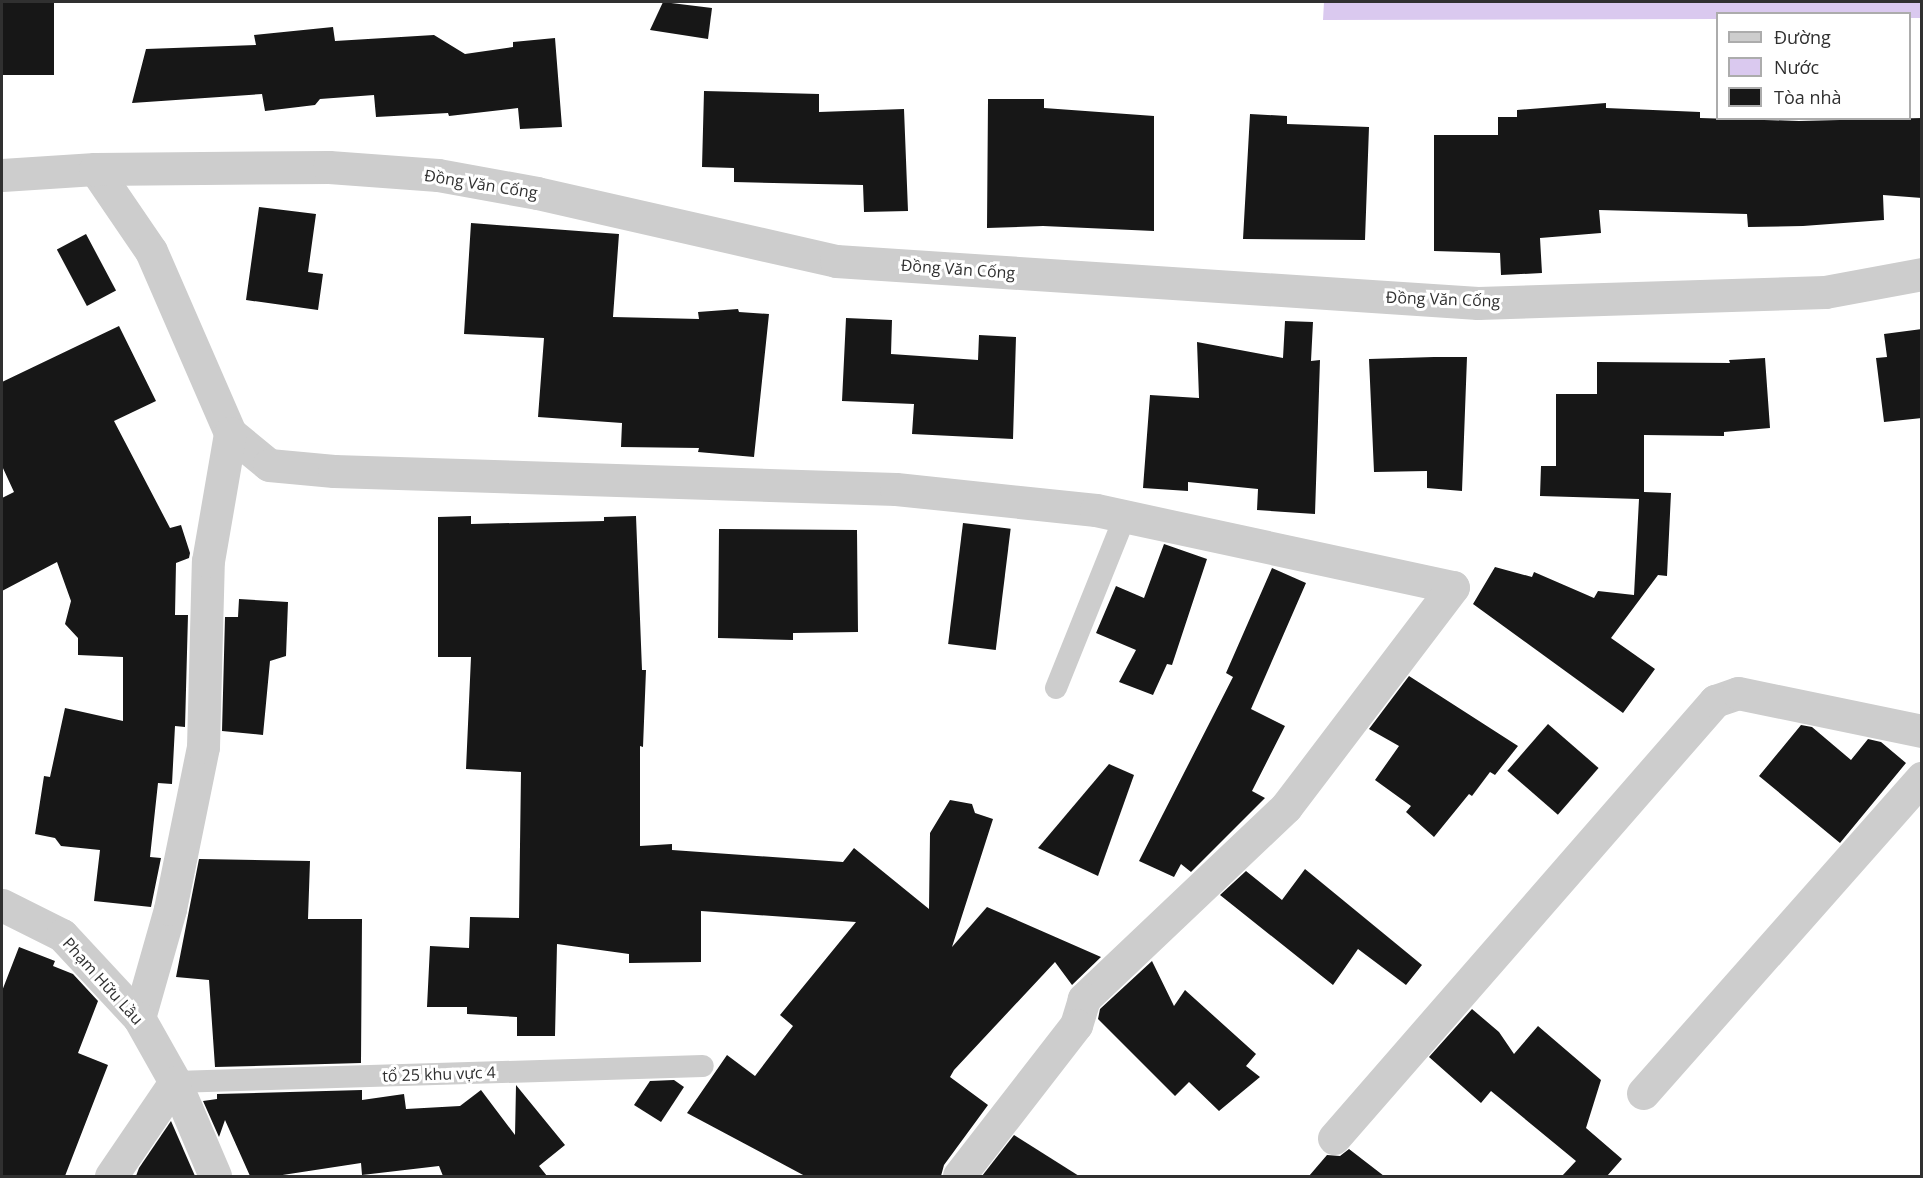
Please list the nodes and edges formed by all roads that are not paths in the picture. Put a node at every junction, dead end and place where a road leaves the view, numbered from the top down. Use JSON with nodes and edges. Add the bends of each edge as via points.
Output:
{"nodes":[{"id":1,"x":95,"y":169,"type":"junction"},
{"id":2,"x":2,"y":175,"type":"edge"},
{"id":3,"x":1922,"y":274,"type":"edge"},
{"id":4,"x":230,"y":433,"type":"junction"},
{"id":5,"x":1125,"y":516,"type":"junction"},
{"id":6,"x":1056,"y":688,"type":"dead end"},
{"id":7,"x":1922,"y":731,"type":"edge"},
{"id":8,"x":1922,"y":778,"type":"edge"},
{"id":9,"x":2,"y":905,"type":"edge"},
{"id":10,"x":139,"y":1018,"type":"junction"},
{"id":11,"x":703,"y":1066,"type":"dead end"},
{"id":12,"x":175,"y":1082,"type":"junction"},
{"id":13,"x":1643,"y":1093,"type":"dead end"},
{"id":14,"x":1334,"y":1138,"type":"dead end"},
{"id":15,"x":111,"y":1176,"type":"edge"},
{"id":16,"x":215,"y":1176,"type":"edge"},
{"id":17,"x":960,"y":1176,"type":"edge"}],
"edges":[{"from":1,"to":2,"type":"street","name":"Đồng Văn Cống"},
{"from":1,"to":3,"type":"street","name":"Đồng Văn Cống","via":[[329,166],[438,175],[537,193],[836,261],[1478,303],[1825,292]]},
{"from":1,"to":4,"type":"street","via":[[151,251]]},
{"from":4,"to":5,"type":"street","via":[[269,465],[334,471],[896,489]]},
{"from":4,"to":10,"type":"street","via":[[208,561],[203,747],[170,909]]},
{"from":5,"to":6,"type":"lane"},
{"from":5,"to":17,"type":"street","via":[[1453,587],[1286,807],[1084,999],[1076,1025]]},
{"from":7,"to":14,"type":"street","via":[[1738,693],[1715,701]]},
{"from":8,"to":13,"type":"street"},
{"from":9,"to":10,"type":"street","name":"Phạm Hữu Lầu","via":[[62,935]]},
{"from":10,"to":12,"type":"street","name":"Phạm Hữu Lầu"},
{"from":11,"to":12,"type":"lane","name":"tổ 25 khu vực 4"},
{"from":12,"to":15,"type":"street"},
{"from":12,"to":16,"type":"street","name":"Phạm Hữu Lầu"}]}
